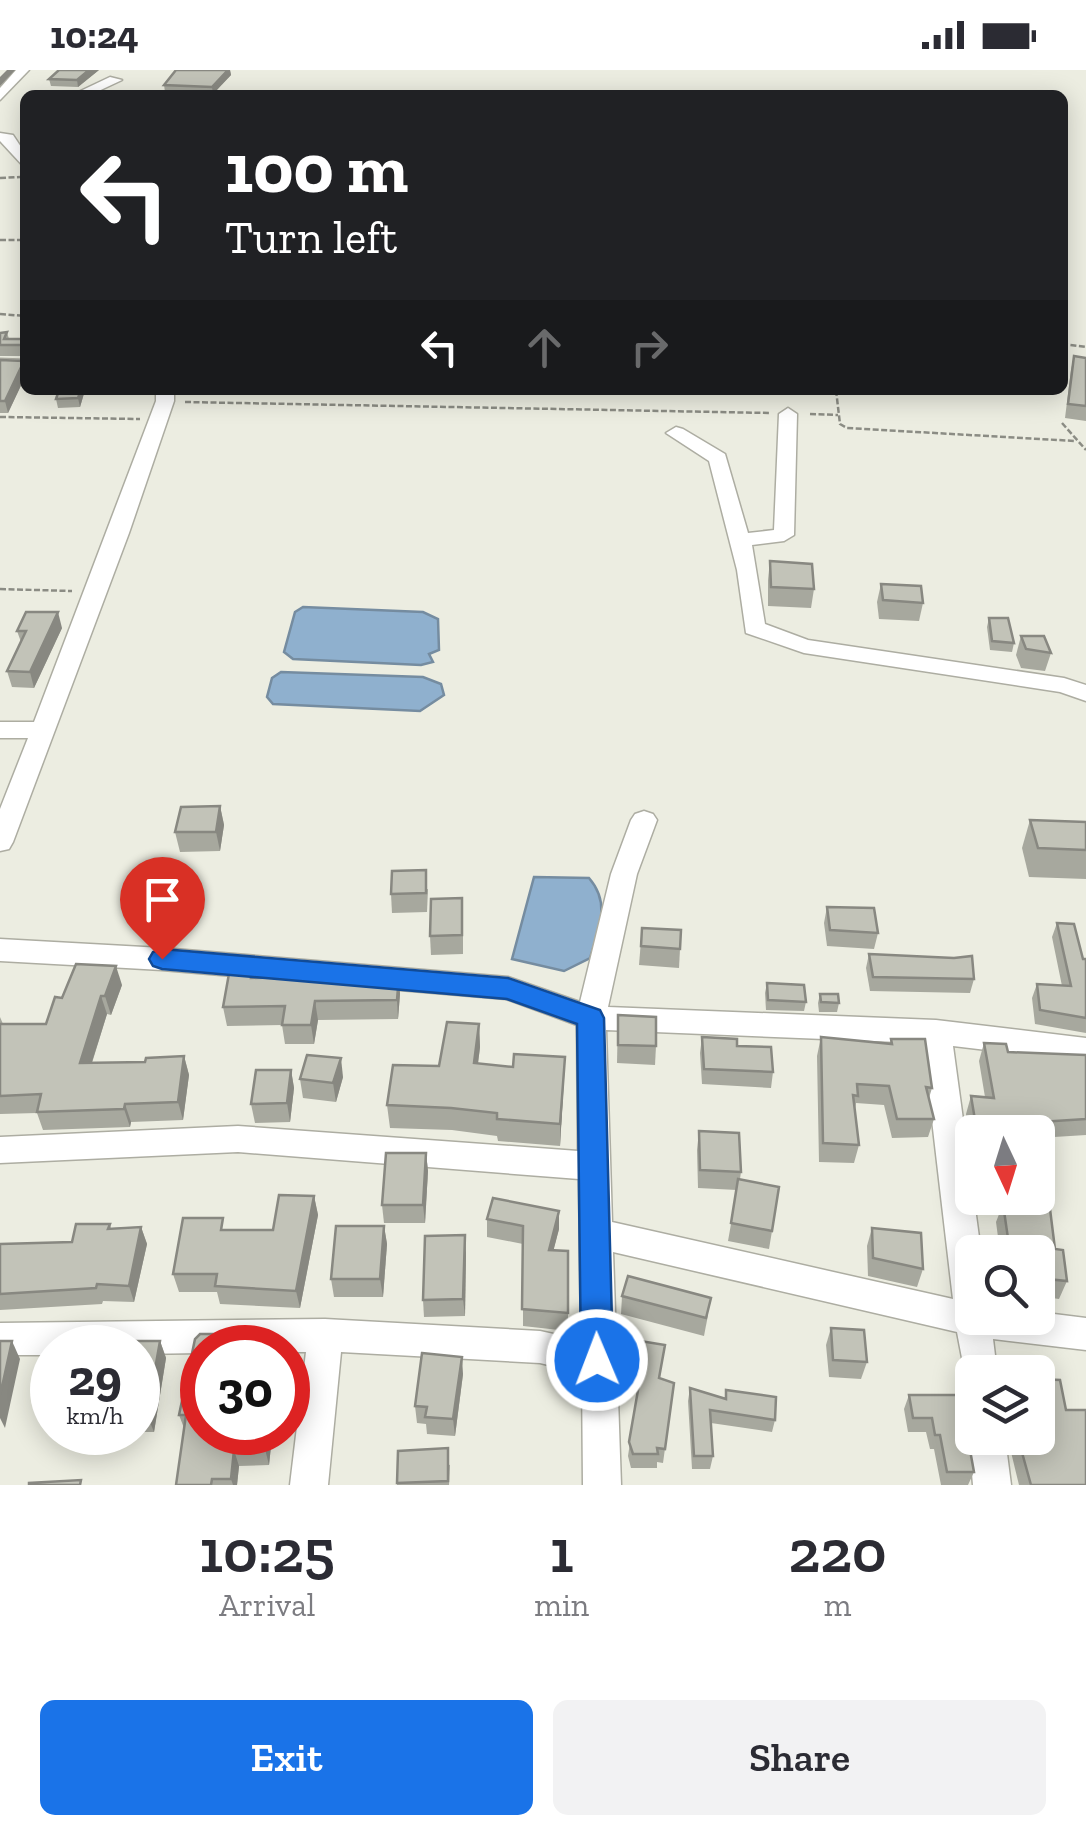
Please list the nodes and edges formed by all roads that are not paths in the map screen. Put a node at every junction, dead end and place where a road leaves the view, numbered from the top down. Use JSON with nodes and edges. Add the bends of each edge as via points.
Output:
{"nodes":[{"id":1,"x":23,"y":70,"type":"edge"},
{"id":2,"x":115,"y":80,"type":"dead end"},
{"id":3,"x":92,"y":90,"type":"edge"},
{"id":4,"x":0,"y":96,"type":"edge"},
{"id":5,"x":0,"y":138,"type":"edge"},
{"id":6,"x":20,"y":156,"type":"edge"},
{"id":7,"x":163,"y":404,"type":"edge"},
{"id":8,"x":788,"y":414,"type":"road end"},
{"id":9,"x":676,"y":433,"type":"dead end"},
{"id":10,"x":740,"y":540,"type":"junction"},
{"id":11,"x":1086,"y":693,"type":"edge"},
{"id":12,"x":0,"y":730,"type":"edge"},
{"id":13,"x":43,"y":730,"type":"junction"},
{"id":14,"x":644,"y":820,"type":"dead end"},
{"id":15,"x":0,"y":842,"type":"edge"},
{"id":16,"x":0,"y":950,"type":"edge"},
{"id":17,"x":590,"y":1018,"type":"junction"},
{"id":18,"x":936,"y":1032,"type":"junction"},
{"id":19,"x":1086,"y":1050,"type":"edge"},
{"id":20,"x":0,"y":1150,"type":"edge"},
{"id":21,"x":594,"y":1166,"type":"junction"},
{"id":22,"x":595,"y":1233,"type":"junction"},
{"id":23,"x":962,"y":1235,"type":"edge"},
{"id":24,"x":955,"y":1313,"type":"edge"},
{"id":25,"x":1055,"y":1330,"type":"edge"},
{"id":26,"x":1086,"y":1334,"type":"edge"},
{"id":27,"x":325,"y":1335,"type":"junction"},
{"id":28,"x":0,"y":1339,"type":"edge"},
{"id":29,"x":597,"y":1360,"type":"junction"},
{"id":30,"x":989,"y":1455,"type":"edge"},
{"id":31,"x":309,"y":1485,"type":"edge"},
{"id":32,"x":602,"y":1485,"type":"edge"},
{"id":33,"x":992,"y":1485,"type":"edge"}],
"edges":[{"from":1,"to":4,"type":"street"},
{"from":2,"to":3,"type":"street"},
{"from":5,"to":6,"type":"street","via":[[8,138]]},
{"from":7,"to":13,"type":"street"},
{"from":8,"to":10,"type":"street","via":[[784,536]]},
{"from":9,"to":10,"type":"street","via":[[718,458]]},
{"from":10,"to":11,"type":"street","via":[[754,628],[804,646]]},
{"from":12,"to":13,"type":"street"},
{"from":13,"to":15,"type":"street"},
{"from":14,"to":17,"type":"street","via":[[624,874]]},
{"from":16,"to":17,"type":"street","via":[[508,988]]},
{"from":17,"to":18,"type":"street"},
{"from":17,"to":21,"type":"street"},
{"from":18,"to":19,"type":"street"},
{"from":18,"to":23,"type":"street"},
{"from":20,"to":21,"type":"street","via":[[238,1138]]},
{"from":21,"to":22,"type":"street"},
{"from":22,"to":24,"type":"street"},
{"from":22,"to":29,"type":"street"},
{"from":25,"to":26,"type":"street"},
{"from":27,"to":28,"type":"street"},
{"from":27,"to":29,"type":"street","via":[[540,1347]]},
{"from":27,"to":31,"type":"street"},
{"from":29,"to":32,"type":"street"},
{"from":30,"to":33,"type":"street"}]}
